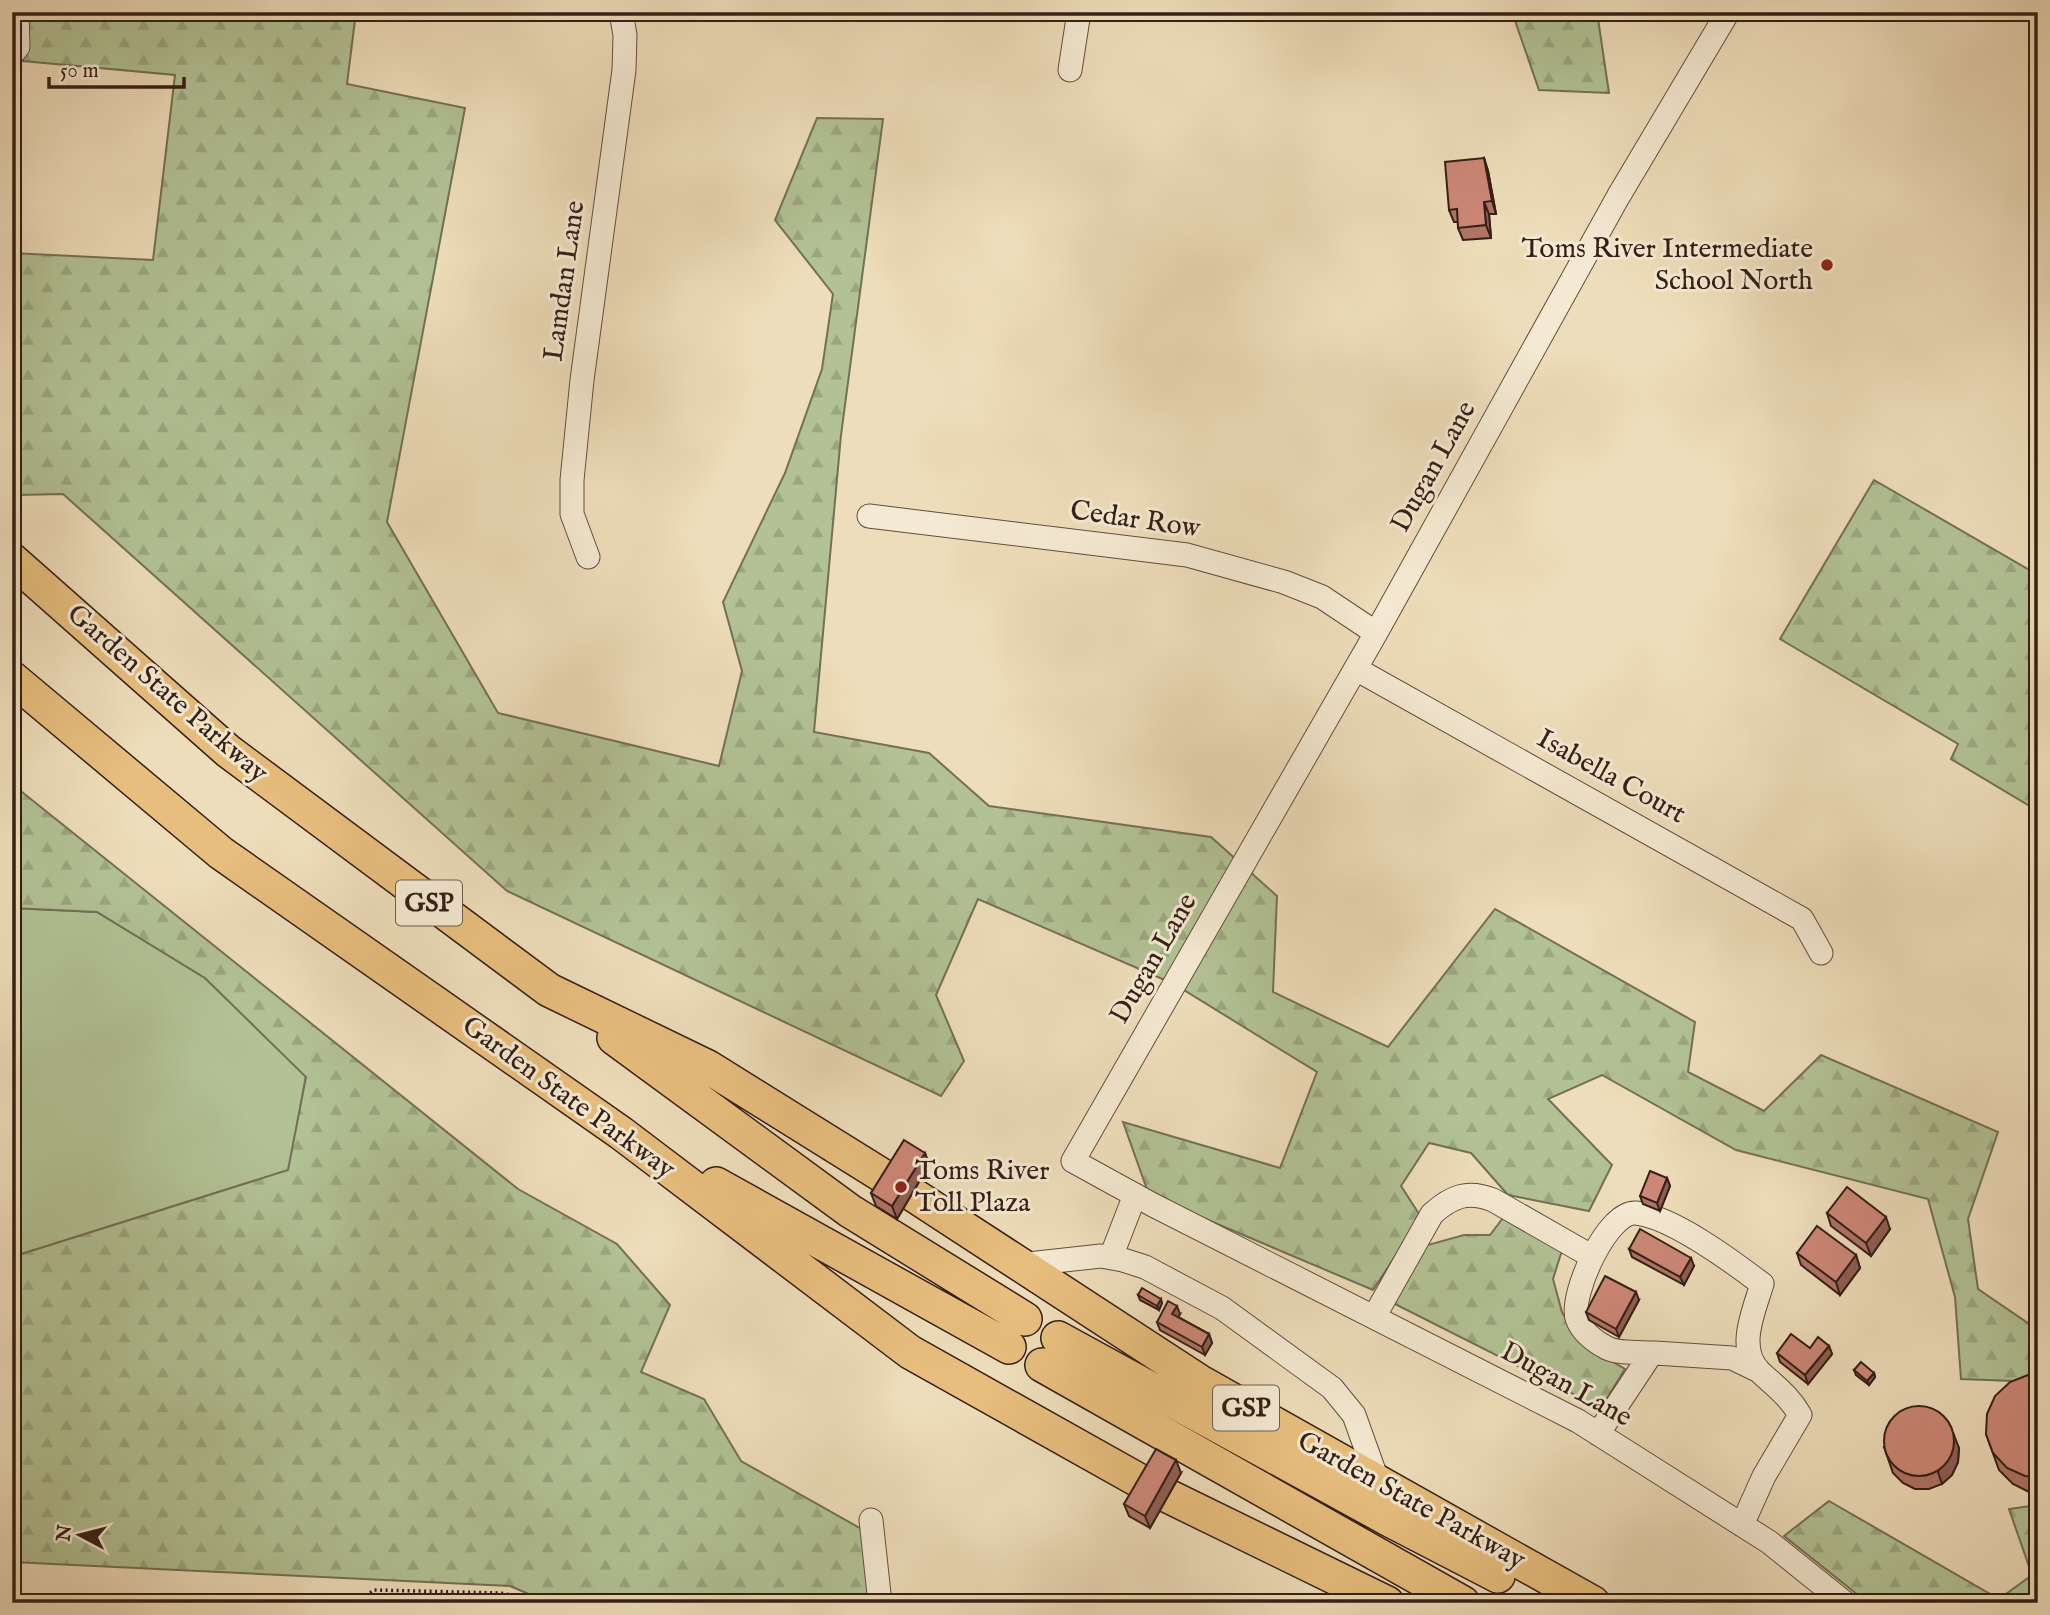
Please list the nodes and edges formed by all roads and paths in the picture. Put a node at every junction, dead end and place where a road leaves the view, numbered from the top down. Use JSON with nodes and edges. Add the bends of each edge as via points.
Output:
{"nodes":[{"id":1,"x":17,"y":12,"type":"edge"},
{"id":2,"x":621,"y":12,"type":"edge"},
{"id":3,"x":1079,"y":12,"type":"edge"},
{"id":4,"x":1728,"y":12,"type":"edge"},
{"id":5,"x":12,"y":54,"type":"edge"},
{"id":6,"x":1070,"y":70,"type":"dead end"},
{"id":7,"x":869,"y":516,"type":"dead end"},
{"id":8,"x":587,"y":557,"type":"dead end"},
{"id":9,"x":12,"y":560,"type":"edge"},
{"id":10,"x":1376,"y":634,"type":"junction"},
{"id":11,"x":1356,"y":668,"type":"junction"},
{"id":12,"x":12,"y":678,"type":"edge"},
{"id":13,"x":1821,"y":953,"type":"dead end"},
{"id":14,"x":549,"y":990,"type":"junction"},
{"id":15,"x":621,"y":1133,"type":"junction"},
{"id":16,"x":1135,"y":1195,"type":"junction"},
{"id":17,"x":1591,"y":1256,"type":"junction"},
{"id":18,"x":1111,"y":1257,"type":"junction"},
{"id":19,"x":1019,"y":1265,"type":"junction"},
{"id":20,"x":1374,"y":1317,"type":"junction"},
{"id":21,"x":1655,"y":1353,"type":"junction"},
{"id":22,"x":1757,"y":1370,"type":"junction"},
{"id":23,"x":1598,"y":1434,"type":"junction"},
{"id":24,"x":1379,"y":1485,"type":"junction"},
{"id":25,"x":871,"y":1520,"type":"dead end"},
{"id":26,"x":1742,"y":1525,"type":"junction"},
{"id":27,"x":357,"y":1603,"type":"edge"},
{"id":28,"x":550,"y":1603,"type":"edge"},
{"id":29,"x":880,"y":1603,"type":"edge"},
{"id":30,"x":1387,"y":1603,"type":"edge"},
{"id":31,"x":1463,"y":1603,"type":"edge"},
{"id":32,"x":1550,"y":1603,"type":"edge"},
{"id":33,"x":1593,"y":1603,"type":"edge"},
{"id":34,"x":1845,"y":1603,"type":"edge"}],
"edges":[{"from":1,"to":5,"type":"street","via":[[18,47]]},
{"from":2,"to":8,"type":"street","name":"Lamdan Lane","via":[[624,70],[572,480],[572,514]]},
{"from":3,"to":6,"type":"street"},
{"from":4,"to":10,"type":"street","name":"Dugan Lane","via":[[1618,197]]},
{"from":7,"to":10,"type":"street","name":"Cedar Row","via":[[1187,555],[1322,597]]},
{"from":9,"to":14,"type":"highway","name":"Garden State Parkway","number":"GSP","via":[[228,751]]},
{"from":10,"to":11,"type":"street","name":"Dugan Lane"},
{"from":11,"to":13,"type":"street","name":"Isabella Court","via":[[1802,919]]},
{"from":11,"to":16,"type":"street","name":"Dugan Lane","via":[[1073,1161]]},
{"from":12,"to":15,"type":"highway","name":"Garden State Parkway","number":"GSP","via":[[222,853]]},
{"from":14,"to":15,"type":"highway","via":[[1017,1333]]},
{"from":14,"to":19,"type":"highway","name":"Garden State Parkway","number":"GSP","via":[[708,1067]]},
{"from":15,"to":30,"type":"highway","name":"Garden State Parkway","number":"GSP","via":[[910,1352],[1157,1490]]},
{"from":16,"to":18,"type":"street"},
{"from":16,"to":20,"type":"street","name":"Dugan Lane"},
{"from":17,"to":20,"type":"street","via":[[1493,1200],[1477,1193],[1464,1194],[1432,1213]]},
{"from":17,"to":21,"type":"street","via":[[1577,1303],[1577,1317],[1586,1334],[1608,1349]]},
{"from":17,"to":22,"type":"street","via":[[1621,1216],[1635,1213],[1681,1230],[1742,1269],[1762,1284],[1749,1327],[1748,1346]]},
{"from":18,"to":19,"type":"street"},
{"from":18,"to":24,"type":"street","via":[[1145,1267],[1222,1308],[1332,1388],[1354,1415]]},
{"from":19,"to":24,"type":"highway","name":"Garden State Parkway","number":"GSP","via":[[1202,1383]]},
{"from":20,"to":23,"type":"street","name":"Dugan Lane"},
{"from":21,"to":22,"type":"street","via":[[1732,1358]]},
{"from":21,"to":23,"type":"street"},
{"from":22,"to":26,"type":"street","via":[[1789,1396],[1800,1415]]},
{"from":23,"to":26,"type":"street","name":"Dugan Lane"},
{"from":24,"to":33,"type":"highway","name":"Garden State Parkway","number":"GSP"},
{"from":25,"to":29,"type":"street"},
{"from":26,"to":34,"type":"street","name":"Dugan Lane"},
{"from":27,"to":28,"type":"path","via":[[374,1590],[501,1593]]},
{"from":31,"to":32,"type":"highway","via":[[1050,1351]]}]}
